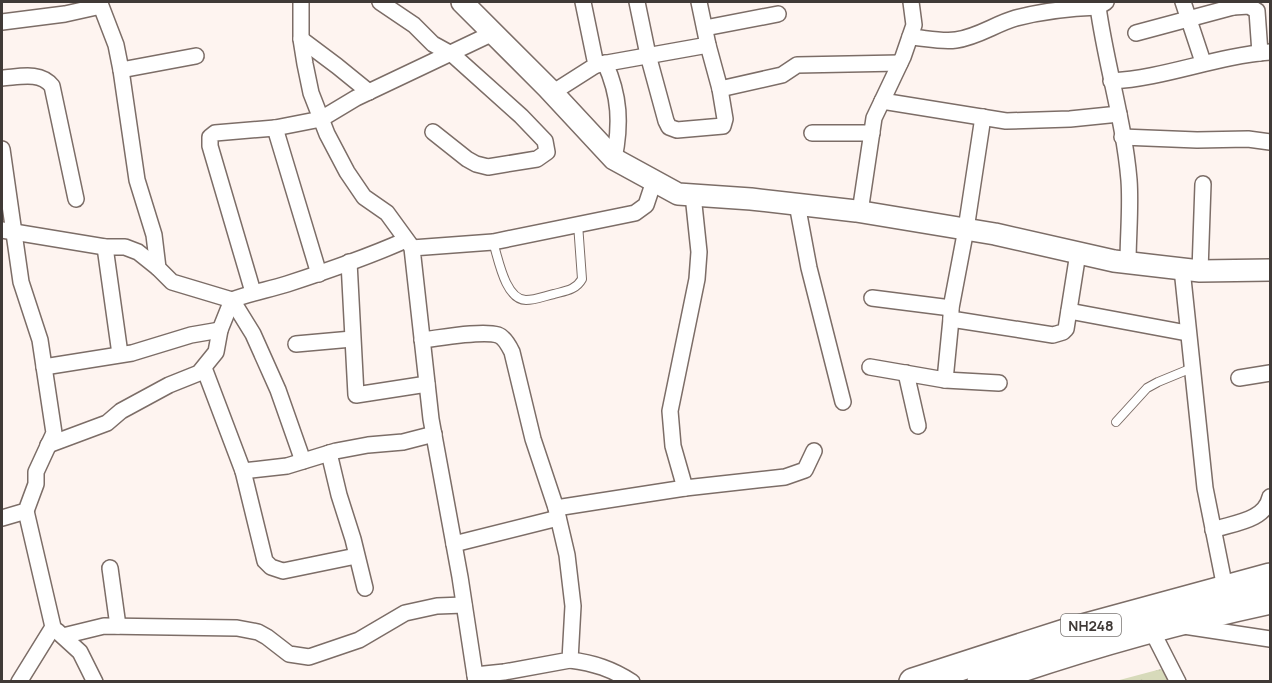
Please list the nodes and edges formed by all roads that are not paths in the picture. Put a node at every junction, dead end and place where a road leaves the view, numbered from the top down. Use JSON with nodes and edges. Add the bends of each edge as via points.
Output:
{"nodes":[{"id":1,"x":301,"y":2,"type":"edge"},
{"id":2,"x":380,"y":2,"type":"edge"},
{"id":3,"x":462,"y":2,"type":"edge"},
{"id":4,"x":583,"y":2,"type":"edge"},
{"id":5,"x":637,"y":2,"type":"edge"},
{"id":6,"x":699,"y":2,"type":"edge"},
{"id":7,"x":911,"y":2,"type":"edge"},
{"id":8,"x":1025,"y":2,"type":"edge"},
{"id":9,"x":1183,"y":2,"type":"edge"},
{"id":10,"x":105,"y":3,"type":"edge"},
{"id":11,"x":1102,"y":4,"type":"edge"},
{"id":12,"x":1233,"y":4,"type":"edge"},
{"id":13,"x":778,"y":14,"type":"dead end"},
{"id":14,"x":1016,"y":18,"type":"junction"},
{"id":15,"x":1188,"y":18,"type":"junction"},
{"id":16,"x":2,"y":22,"type":"edge"},
{"id":17,"x":705,"y":28,"type":"junction"},
{"id":18,"x":493,"y":33,"type":"junction"},
{"id":19,"x":1136,"y":33,"type":"dead end"},
{"id":20,"x":910,"y":38,"type":"junction"},
{"id":21,"x":301,"y":39,"type":"junction"},
{"id":22,"x":708,"y":45,"type":"junction"},
{"id":23,"x":1265,"y":52,"type":"edge"},
{"id":24,"x":450,"y":54,"type":"junction"},
{"id":25,"x":648,"y":55,"type":"junction"},
{"id":26,"x":196,"y":56,"type":"dead end"},
{"id":27,"x":1203,"y":62,"type":"junction"},
{"id":28,"x":900,"y":63,"type":"junction"},
{"id":29,"x":600,"y":64,"type":"junction"},
{"id":30,"x":121,"y":70,"type":"junction"},
{"id":31,"x":2,"y":78,"type":"edge"},
{"id":32,"x":1111,"y":81,"type":"junction"},
{"id":33,"x":720,"y":89,"type":"junction"},
{"id":34,"x":369,"y":92,"type":"junction"},
{"id":35,"x":552,"y":93,"type":"junction"},
{"id":36,"x":882,"y":101,"type":"junction"},
{"id":37,"x":1119,"y":114,"type":"junction"},
{"id":38,"x":982,"y":117,"type":"junction"},
{"id":39,"x":321,"y":119,"type":"junction"},
{"id":40,"x":275,"y":128,"type":"junction"},
{"id":41,"x":434,"y":132,"type":"dead end"},
{"id":42,"x":812,"y":133,"type":"dead end"},
{"id":43,"x":872,"y":133,"type":"junction"},
{"id":44,"x":1122,"y":138,"type":"junction"},
{"id":45,"x":1270,"y":142,"type":"edge"},
{"id":46,"x":2,"y":149,"type":"edge"},
{"id":47,"x":614,"y":159,"type":"junction"},
{"id":48,"x":654,"y":181,"type":"junction"},
{"id":49,"x":1203,"y":184,"type":"dead end"},
{"id":50,"x":693,"y":195,"type":"junction"},
{"id":51,"x":76,"y":199,"type":"dead end"},
{"id":52,"x":797,"y":204,"type":"junction"},
{"id":53,"x":860,"y":212,"type":"junction"},
{"id":54,"x":578,"y":224,"type":"junction"},
{"id":55,"x":966,"y":229,"type":"junction"},
{"id":56,"x":7,"y":230,"type":"edge"},
{"id":57,"x":493,"y":242,"type":"junction"},
{"id":58,"x":409,"y":244,"type":"junction"},
{"id":59,"x":105,"y":247,"type":"junction"},
{"id":60,"x":1078,"y":253,"type":"junction"},
{"id":61,"x":349,"y":262,"type":"junction"},
{"id":62,"x":1128,"y":263,"type":"junction"},
{"id":63,"x":158,"y":268,"type":"junction"},
{"id":64,"x":1191,"y":270,"type":"junction"},
{"id":65,"x":1270,"y":270,"type":"edge"},
{"id":66,"x":319,"y":274,"type":"junction"},
{"id":67,"x":253,"y":292,"type":"junction"},
{"id":68,"x":872,"y":298,"type":"dead end"},
{"id":69,"x":232,"y":300,"type":"junction"},
{"id":70,"x":1069,"y":311,"type":"junction"},
{"id":71,"x":951,"y":313,"type":"junction"},
{"id":72,"x":220,"y":330,"type":"junction"},
{"id":73,"x":1187,"y":333,"type":"junction"},
{"id":74,"x":352,"y":339,"type":"junction"},
{"id":75,"x":422,"y":340,"type":"junction"},
{"id":76,"x":296,"y":344,"type":"dead end"},
{"id":77,"x":120,"y":354,"type":"junction"},
{"id":78,"x":44,"y":366,"type":"junction"},
{"id":79,"x":870,"y":367,"type":"dead end"},
{"id":80,"x":204,"y":368,"type":"junction"},
{"id":81,"x":1192,"y":368,"type":"junction"},
{"id":82,"x":906,"y":373,"type":"junction"},
{"id":83,"x":1270,"y":373,"type":"edge"},
{"id":84,"x":1239,"y":378,"type":"dead end"},
{"id":85,"x":945,"y":381,"type":"junction"},
{"id":86,"x":999,"y":383,"type":"dead end"},
{"id":87,"x":427,"y":384,"type":"junction"},
{"id":88,"x":843,"y":402,"type":"dead end"},
{"id":89,"x":1116,"y":422,"type":"dead end"},
{"id":90,"x":918,"y":426,"type":"dead end"},
{"id":91,"x":434,"y":434,"type":"junction"},
{"id":92,"x":48,"y":445,"type":"junction"},
{"id":93,"x":814,"y":451,"type":"dead end"},
{"id":94,"x":329,"y":453,"type":"junction"},
{"id":95,"x":303,"y":461,"type":"junction"},
{"id":96,"x":243,"y":471,"type":"junction"},
{"id":97,"x":684,"y":488,"type":"junction"},
{"id":98,"x":1270,"y":497,"type":"edge"},
{"id":99,"x":26,"y":511,"type":"junction"},
{"id":100,"x":557,"y":513,"type":"junction"},
{"id":101,"x":2,"y":518,"type":"edge"},
{"id":102,"x":1213,"y":530,"type":"junction"},
{"id":103,"x":454,"y":544,"type":"junction"},
{"id":104,"x":356,"y":556,"type":"junction"},
{"id":105,"x":110,"y":568,"type":"dead end"},
{"id":106,"x":1270,"y":577,"type":"edge"},
{"id":107,"x":365,"y":588,"type":"dead end"},
{"id":108,"x":1225,"y":588,"type":"junction"},
{"id":109,"x":1270,"y":600,"type":"edge"},
{"id":110,"x":464,"y":604,"type":"junction"},
{"id":111,"x":118,"y":626,"type":"junction"},
{"id":112,"x":1160,"y":627,"type":"junction"},
{"id":113,"x":58,"y":631,"type":"junction"},
{"id":114,"x":1270,"y":639,"type":"edge"},
{"id":115,"x":570,"y":660,"type":"junction"},
{"id":116,"x":1032,"y":673,"type":"edge"},
{"id":117,"x":476,"y":678,"type":"edge"},
{"id":118,"x":19,"y":681,"type":"edge"},
{"id":119,"x":95,"y":681,"type":"edge"},
{"id":120,"x":632,"y":681,"type":"edge"},
{"id":121,"x":913,"y":681,"type":"edge"},
{"id":122,"x":981,"y":681,"type":"edge"},
{"id":123,"x":1178,"y":681,"type":"edge"}],
"edges":[{"from":1,"to":21,"type":"street"},
{"from":2,"to":24,"type":"street"},
{"from":3,"to":18,"type":"street"},
{"from":4,"to":29,"type":"street"},
{"from":5,"to":25,"type":"street"},
{"from":6,"to":17,"type":"street"},
{"from":7,"to":20,"type":"street","via":[[914,26]]},
{"from":8,"to":14,"type":"street"},
{"from":9,"to":15,"type":"street"},
{"from":10,"to":16,"type":"street","via":[[65,14]]},
{"from":10,"to":30,"type":"street"},
{"from":11,"to":14,"type":"street"},
{"from":11,"to":32,"type":"street","via":[[1104,47]]},
{"from":12,"to":15,"type":"street"},
{"from":12,"to":23,"type":"street","via":[[1257,11]]},
{"from":13,"to":17,"type":"street"},
{"from":14,"to":20,"type":"street","via":[[976,36],[953,40]]},
{"from":15,"to":19,"type":"street"},
{"from":15,"to":27,"type":"street"},
{"from":17,"to":22,"type":"street"},
{"from":18,"to":24,"type":"street"},
{"from":18,"to":35,"type":"street"},
{"from":20,"to":28,"type":"street"},
{"from":21,"to":34,"type":"street"},
{"from":21,"to":39,"type":"street","via":[[311,93]]},
{"from":22,"to":25,"type":"street"},
{"from":22,"to":33,"type":"street"},
{"from":23,"to":27,"type":"street"},
{"from":24,"to":34,"type":"street"},
{"from":24,"to":41,"type":"street","via":[[536,130],[545,141],[547,152],[537,159],[488,167],[467,159]]},
{"from":25,"to":29,"type":"street"},
{"from":25,"to":33,"type":"street","via":[[666,121],[673,129],[723,126]]},
{"from":26,"to":30,"type":"street"},
{"from":27,"to":32,"type":"street"},
{"from":28,"to":33,"type":"street","via":[[797,65],[782,75]]},
{"from":28,"to":36,"type":"street"},
{"from":29,"to":35,"type":"street"},
{"from":29,"to":47,"type":"street","via":[[613,81],[620,118]]},
{"from":30,"to":63,"type":"street","via":[[137,180],[154,235]]},
{"from":31,"to":51,"type":"street","via":[[39,76],[52,86]]},
{"from":32,"to":37,"type":"street"},
{"from":34,"to":39,"type":"street"},
{"from":35,"to":47,"type":"street"},
{"from":36,"to":38,"type":"street"},
{"from":36,"to":43,"type":"street"},
{"from":37,"to":38,"type":"street","via":[[1006,121]]},
{"from":37,"to":44,"type":"street"},
{"from":38,"to":55,"type":"street"},
{"from":39,"to":40,"type":"street"},
{"from":39,"to":58,"type":"street","via":[[364,197],[387,213]]},
{"from":40,"to":66,"type":"street"},
{"from":40,"to":67,"type":"street","via":[[215,133],[210,137]]},
{"from":42,"to":43,"type":"street"},
{"from":43,"to":53,"type":"street"},
{"from":44,"to":45,"type":"street"},
{"from":44,"to":62,"type":"street","via":[[1129,180]]},
{"from":46,"to":56,"type":"street"},
{"from":47,"to":48,"type":"street"},
{"from":48,"to":50,"type":"street","via":[[678,194]]},
{"from":48,"to":54,"type":"street","via":[[646,205],[635,213]]},
{"from":49,"to":64,"type":"street"},
{"from":50,"to":52,"type":"street"},
{"from":50,"to":97,"type":"street","via":[[699,252],[697,279],[670,411],[673,446]]},
{"from":52,"to":53,"type":"street"},
{"from":52,"to":88,"type":"street"},
{"from":53,"to":55,"type":"street"},
{"from":54,"to":57,"type":"street"},
{"from":54,"to":57,"type":"lane","via":[[582,279],[579,284],[570,290],[525,301],[508,289]]},
{"from":55,"to":60,"type":"street"},
{"from":55,"to":71,"type":"street"},
{"from":56,"to":59,"type":"street"},
{"from":56,"to":78,"type":"street"},
{"from":57,"to":58,"type":"street"},
{"from":58,"to":61,"type":"street"},
{"from":58,"to":75,"type":"street"},
{"from":59,"to":63,"type":"street","via":[[138,252]]},
{"from":59,"to":77,"type":"street"},
{"from":60,"to":62,"type":"street"},
{"from":60,"to":70,"type":"street"},
{"from":61,"to":66,"type":"street"},
{"from":61,"to":74,"type":"street"},
{"from":62,"to":64,"type":"street"},
{"from":63,"to":69,"type":"street","via":[[172,282]]},
{"from":64,"to":65,"type":"street"},
{"from":64,"to":73,"type":"street"},
{"from":66,"to":67,"type":"street"},
{"from":67,"to":69,"type":"street"},
{"from":68,"to":71,"type":"street"},
{"from":69,"to":72,"type":"street"},
{"from":69,"to":95,"type":"street","via":[[253,334],[278,390]]},
{"from":70,"to":71,"type":"street","via":[[1066,329],[1053,335]]},
{"from":70,"to":73,"type":"street"},
{"from":71,"to":85,"type":"street"},
{"from":72,"to":77,"type":"street"},
{"from":72,"to":80,"type":"street","via":[[216,352]]},
{"from":73,"to":81,"type":"street"},
{"from":74,"to":76,"type":"street"},
{"from":74,"to":87,"type":"street","via":[[356,395]]},
{"from":75,"to":87,"type":"street"},
{"from":75,"to":100,"type":"street","via":[[486,333],[500,335],[507,343]]},
{"from":77,"to":78,"type":"street"},
{"from":78,"to":92,"type":"street","via":[[54,433]]},
{"from":79,"to":82,"type":"street"},
{"from":80,"to":92,"type":"street","via":[[121,411],[107,423]]},
{"from":80,"to":96,"type":"street"},
{"from":81,"to":89,"type":"lane","via":[[1147,388]]},
{"from":81,"to":102,"type":"street","via":[[1204,488]]},
{"from":82,"to":85,"type":"street"},
{"from":82,"to":90,"type":"street"},
{"from":83,"to":84,"type":"street"},
{"from":85,"to":86,"type":"street"},
{"from":87,"to":91,"type":"street"},
{"from":91,"to":94,"type":"street"},
{"from":91,"to":103,"type":"street"},
{"from":92,"to":99,"type":"street"},
{"from":93,"to":97,"type":"street","via":[[805,470],[791,476]]},
{"from":94,"to":95,"type":"street"},
{"from":94,"to":104,"type":"street"},
{"from":95,"to":96,"type":"street"},
{"from":96,"to":104,"type":"street","via":[[265,561],[271,567],[283,571]]},
{"from":97,"to":100,"type":"street"},
{"from":98,"to":102,"type":"street","via":[[1256,516]]},
{"from":99,"to":101,"type":"street"},
{"from":99,"to":113,"type":"street"},
{"from":100,"to":103,"type":"street"},
{"from":100,"to":115,"type":"street","via":[[573,606]]},
{"from":102,"to":108,"type":"street"},
{"from":103,"to":110,"type":"street"},
{"from":104,"to":107,"type":"street"},
{"from":105,"to":111,"type":"street"},
{"from":106,"to":108,"type":"highway","number":"NH248"},
{"from":108,"to":121,"type":"highway","number":"NH248"},
{"from":109,"to":112,"type":"highway","number":"NH248"},
{"from":110,"to":111,"type":"street","via":[[405,613],[359,640],[309,657],[289,654],[258,632],[237,628]]},
{"from":110,"to":117,"type":"street"},
{"from":111,"to":113,"type":"street"},
{"from":112,"to":114,"type":"street"},
{"from":112,"to":116,"type":"highway","number":"NH248"},
{"from":112,"to":123,"type":"street"},
{"from":113,"to":118,"type":"street"},
{"from":113,"to":119,"type":"street","via":[[80,652]]},
{"from":115,"to":117,"type":"street"},
{"from":115,"to":120,"type":"street","via":[[614,670]]},
{"from":116,"to":122,"type":"highway","number":"NH248"}]}
